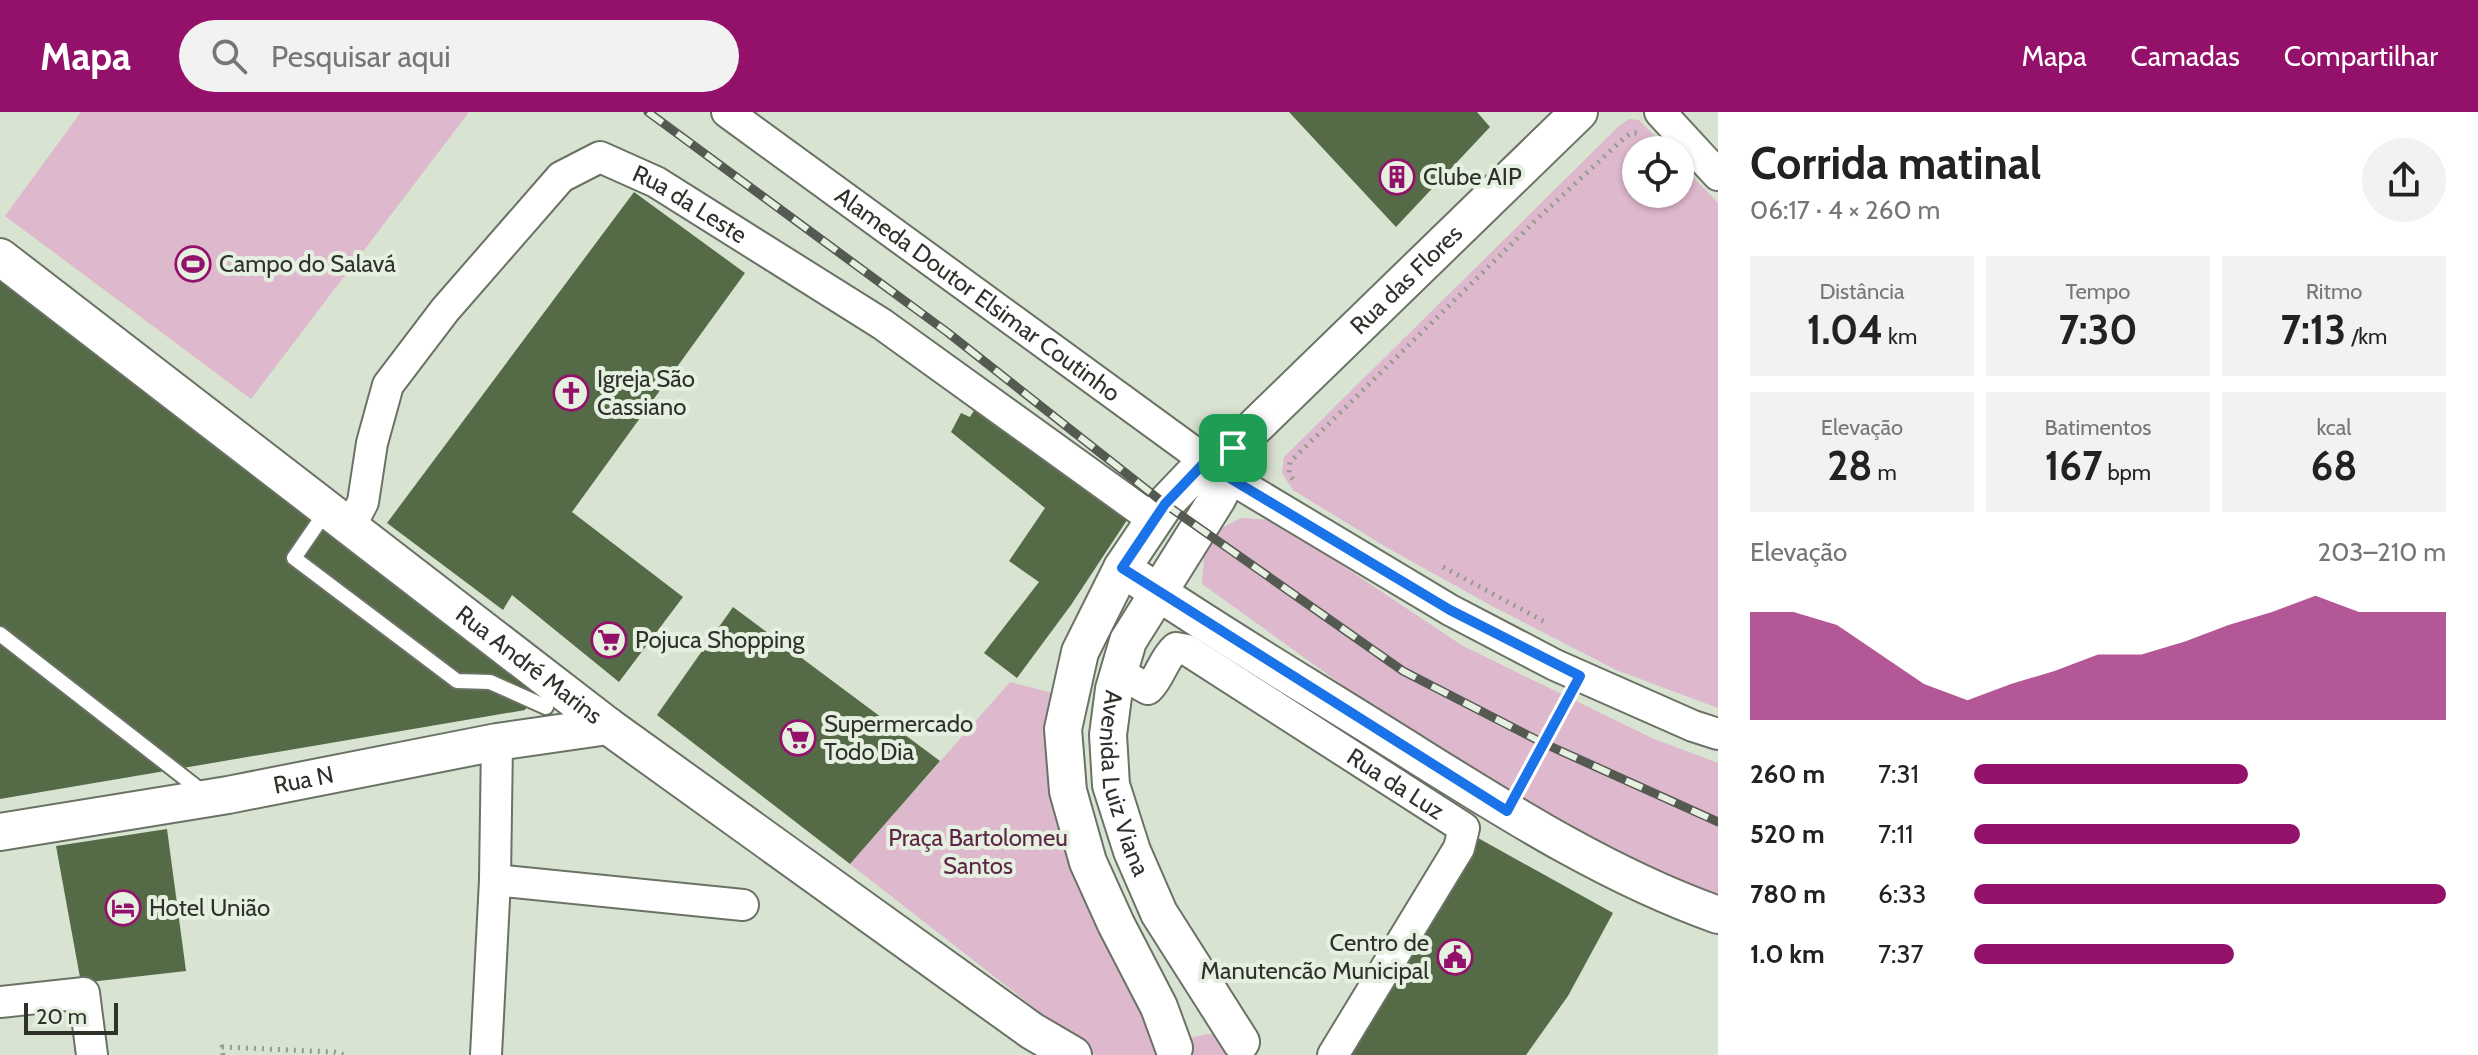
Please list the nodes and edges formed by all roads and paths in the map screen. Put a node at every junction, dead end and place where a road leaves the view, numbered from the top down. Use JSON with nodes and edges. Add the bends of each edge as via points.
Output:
{"nodes":[{"id":1,"x":727,"y":112,"type":"edge"},
{"id":2,"x":1579,"y":112,"type":"edge"},
{"id":3,"x":1660,"y":112,"type":"edge"},
{"id":4,"x":1622,"y":140,"type":"edge"},
{"id":5,"x":1718,"y":175,"type":"edge"},
{"id":6,"x":0,"y":257,"type":"edge"},
{"id":7,"x":1222,"y":462,"type":"junction"},
{"id":8,"x":1299,"y":486,"type":"dead end"},
{"id":9,"x":338,"y":518,"type":"junction"},
{"id":10,"x":1154,"y":520,"type":"junction"},
{"id":11,"x":1435,"y":563,"type":"dead end"},
{"id":12,"x":1122,"y":568,"type":"junction"},
{"id":13,"x":1157,"y":592,"type":"junction"},
{"id":14,"x":1554,"y":627,"type":"dead end"},
{"id":15,"x":0,"y":634,"type":"edge"},
{"id":16,"x":1119,"y":673,"type":"junction"},
{"id":17,"x":1580,"y":676,"type":"junction"},
{"id":18,"x":543,"y":690,"type":"junction"},
{"id":19,"x":608,"y":726,"type":"junction"},
{"id":20,"x":1718,"y":734,"type":"edge"},
{"id":21,"x":510,"y":740,"type":"junction"},
{"id":22,"x":211,"y":798,"type":"junction"},
{"id":23,"x":1507,"y":811,"type":"junction"},
{"id":24,"x":0,"y":832,"type":"edge"},
{"id":25,"x":495,"y":880,"type":"junction"},
{"id":26,"x":743,"y":905,"type":"dead end"},
{"id":27,"x":1718,"y":915,"type":"edge"},
{"id":28,"x":0,"y":1002,"type":"edge"},
{"id":29,"x":1248,"y":1048,"type":"edge"},
{"id":30,"x":1172,"y":1052,"type":"edge"},
{"id":31,"x":92,"y":1055,"type":"edge"},
{"id":32,"x":223,"y":1055,"type":"edge"},
{"id":33,"x":345,"y":1055,"type":"edge"},
{"id":34,"x":486,"y":1055,"type":"edge"},
{"id":35,"x":1073,"y":1055,"type":"edge"},
{"id":36,"x":1333,"y":1055,"type":"edge"}],
"edges":[{"from":1,"to":7,"type":"street","name":"Alameda Doutor Elsimar Coutinho"},
{"from":2,"to":7,"type":"street","name":"Rua das Flores"},
{"from":3,"to":5,"type":"street"},
{"from":4,"to":8,"type":"path","via":[[1290,462],[1289,474]]},
{"from":6,"to":9,"type":"street","name":"Rua André Marins"},
{"from":7,"to":10,"type":"street","name":"Avenida Luiz Viana","via":[[1165,504]]},
{"from":7,"to":13,"type":"street","name":"Avenida Luiz Viana"},
{"from":7,"to":17,"type":"street","name":"Alameda Doutor Elsimar Coutinho","via":[[1450,610]]},
{"from":9,"to":10,"type":"street","name":"Rua da Leste","via":[[363,502],[388,385],[445,310],[561,177],[600,157],[656,182],[882,324]]},
{"from":9,"to":18,"type":"street","name":"Rua André Marins"},
{"from":9,"to":18,"type":"lane","via":[[294,558],[457,681]]},
{"from":10,"to":12,"type":"street","name":"Avenida Luiz Viana"},
{"from":11,"to":14,"type":"path"},
{"from":12,"to":13,"type":"street"},
{"from":12,"to":30,"type":"street","name":"Avenida Luiz Viana","via":[[1080,652],[1070,689],[1063,729],[1068,791],[1088,862],[1159,1007]]},
{"from":13,"to":16,"type":"street","name":"Avenida Luiz Viana","via":[[1128,641]]},
{"from":13,"to":23,"type":"street"},
{"from":15,"to":22,"type":"lane"},
{"from":16,"to":29,"type":"street","name":"Avenida Luiz Viana","via":[[1108,735],[1111,785],[1128,838],[1159,913]]},
{"from":16,"to":36,"type":"street","name":"Rua da Luz","via":[[1148,689],[1170,653],[1187,650],[1464,828],[1459,848]]},
{"from":17,"to":20,"type":"street","name":"Alameda Doutor Elsimar Coutinho"},
{"from":17,"to":23,"type":"path"},
{"from":18,"to":19,"type":"street","name":"Rua André Marins"},
{"from":18,"to":21,"type":"street","via":[[539,725]]},
{"from":19,"to":21,"type":"street","name":"Rua N"},
{"from":19,"to":35,"type":"street","name":"Rua André Marins","via":[[1032,1031]]},
{"from":21,"to":22,"type":"street","name":"Rua N"},
{"from":21,"to":25,"type":"street"},
{"from":22,"to":24,"type":"street","name":"Rua N"},
{"from":23,"to":27,"type":"street","via":[[1605,867]]},
{"from":25,"to":26,"type":"street"},
{"from":25,"to":34,"type":"street"},
{"from":28,"to":31,"type":"street","via":[[84,993]]},
{"from":29,"to":30,"type":"street","name":"Avenida Luiz Viana","via":[[1225,1035],[1207,1034],[1189,1038]]},
{"from":32,"to":33,"type":"path","via":[[222,1047]]}]}
